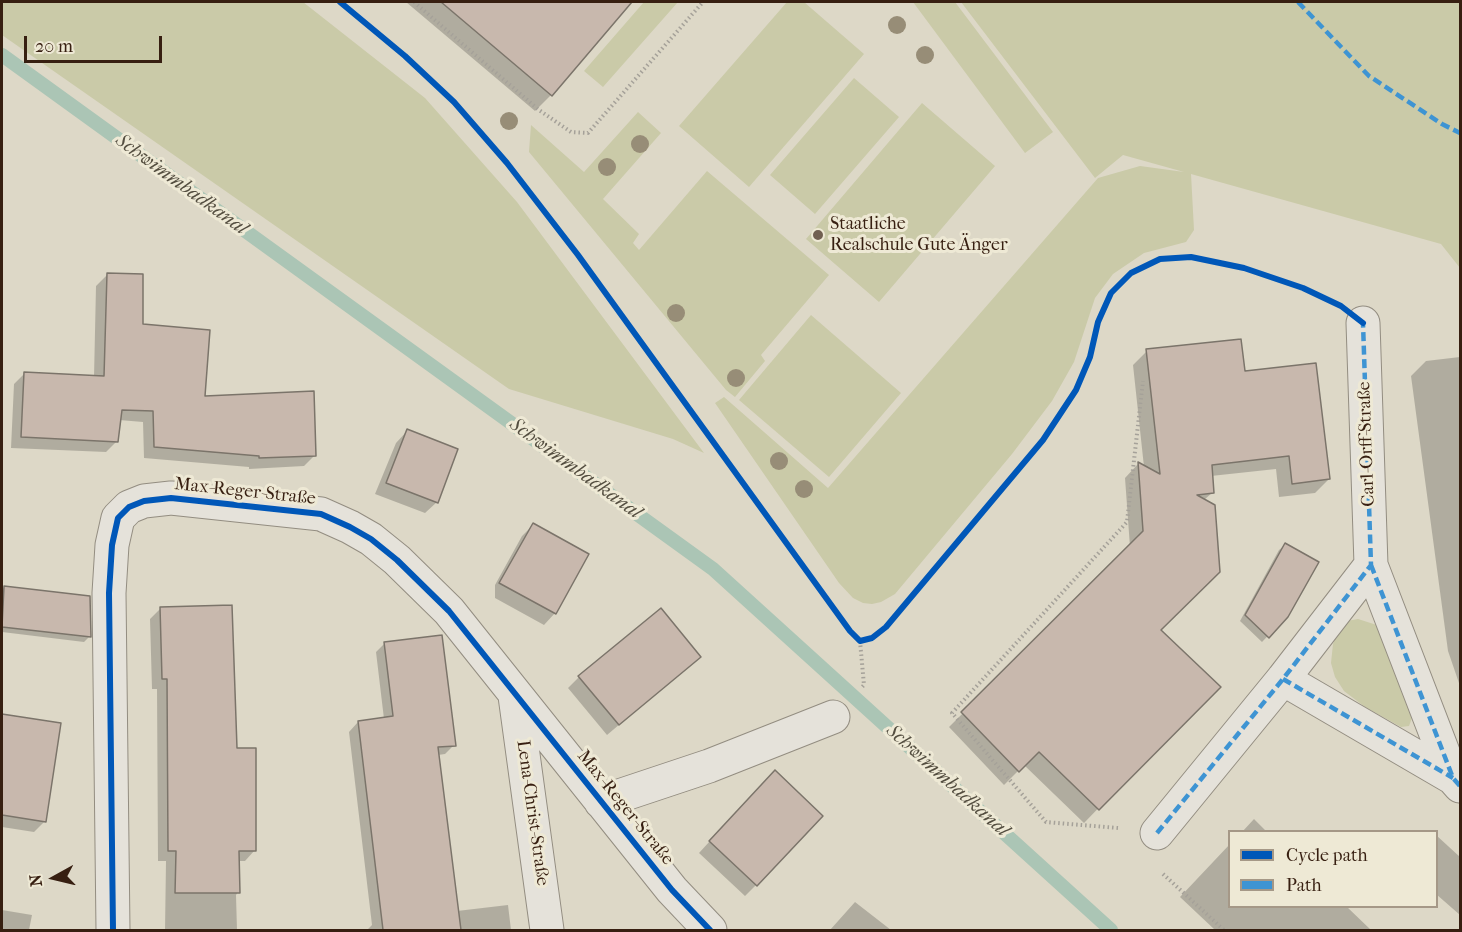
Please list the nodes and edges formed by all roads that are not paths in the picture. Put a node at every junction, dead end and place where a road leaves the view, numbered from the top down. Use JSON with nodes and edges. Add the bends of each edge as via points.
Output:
{"nodes":[{"id":1,"x":1363,"y":323,"type":"dead end"},
{"id":2,"x":1371,"y":565,"type":"junction"},
{"id":3,"x":1283,"y":679,"type":"junction"},
{"id":4,"x":515,"y":696,"type":"junction"},
{"id":5,"x":833,"y":717,"type":"dead end"},
{"id":6,"x":1457,"y":782,"type":"edge"},
{"id":7,"x":601,"y":802,"type":"junction"},
{"id":8,"x":1157,"y":833,"type":"road end"},
{"id":9,"x":113,"y":930,"type":"edge"},
{"id":10,"x":547,"y":930,"type":"edge"},
{"id":11,"x":710,"y":930,"type":"edge"}],
"edges":[{"from":1,"to":2,"type":"street","name":"Carl-Orff-Straße"},
{"from":2,"to":3,"type":"street"},
{"from":2,"to":6,"type":"street","name":"Carl-Orff-Straße"},
{"from":3,"to":6,"type":"street","name":"Carl-Orff-Straße"},
{"from":3,"to":8,"type":"street"},
{"from":4,"to":7,"type":"street","name":"Max-Reger-Straße"},
{"from":4,"to":9,"type":"street","name":"Max-Reger-Straße","via":[[448,611],[398,560],[350,527],[321,514],[171,498],[129,507],[118,518],[109,594]]},
{"from":4,"to":10,"type":"street","name":"Lena-Christ-Straße"},
{"from":5,"to":7,"type":"street","name":"Max-Reger-Straße","via":[[709,766]]},
{"from":7,"to":11,"type":"street","name":"Max-Reger-Straße"}]}
